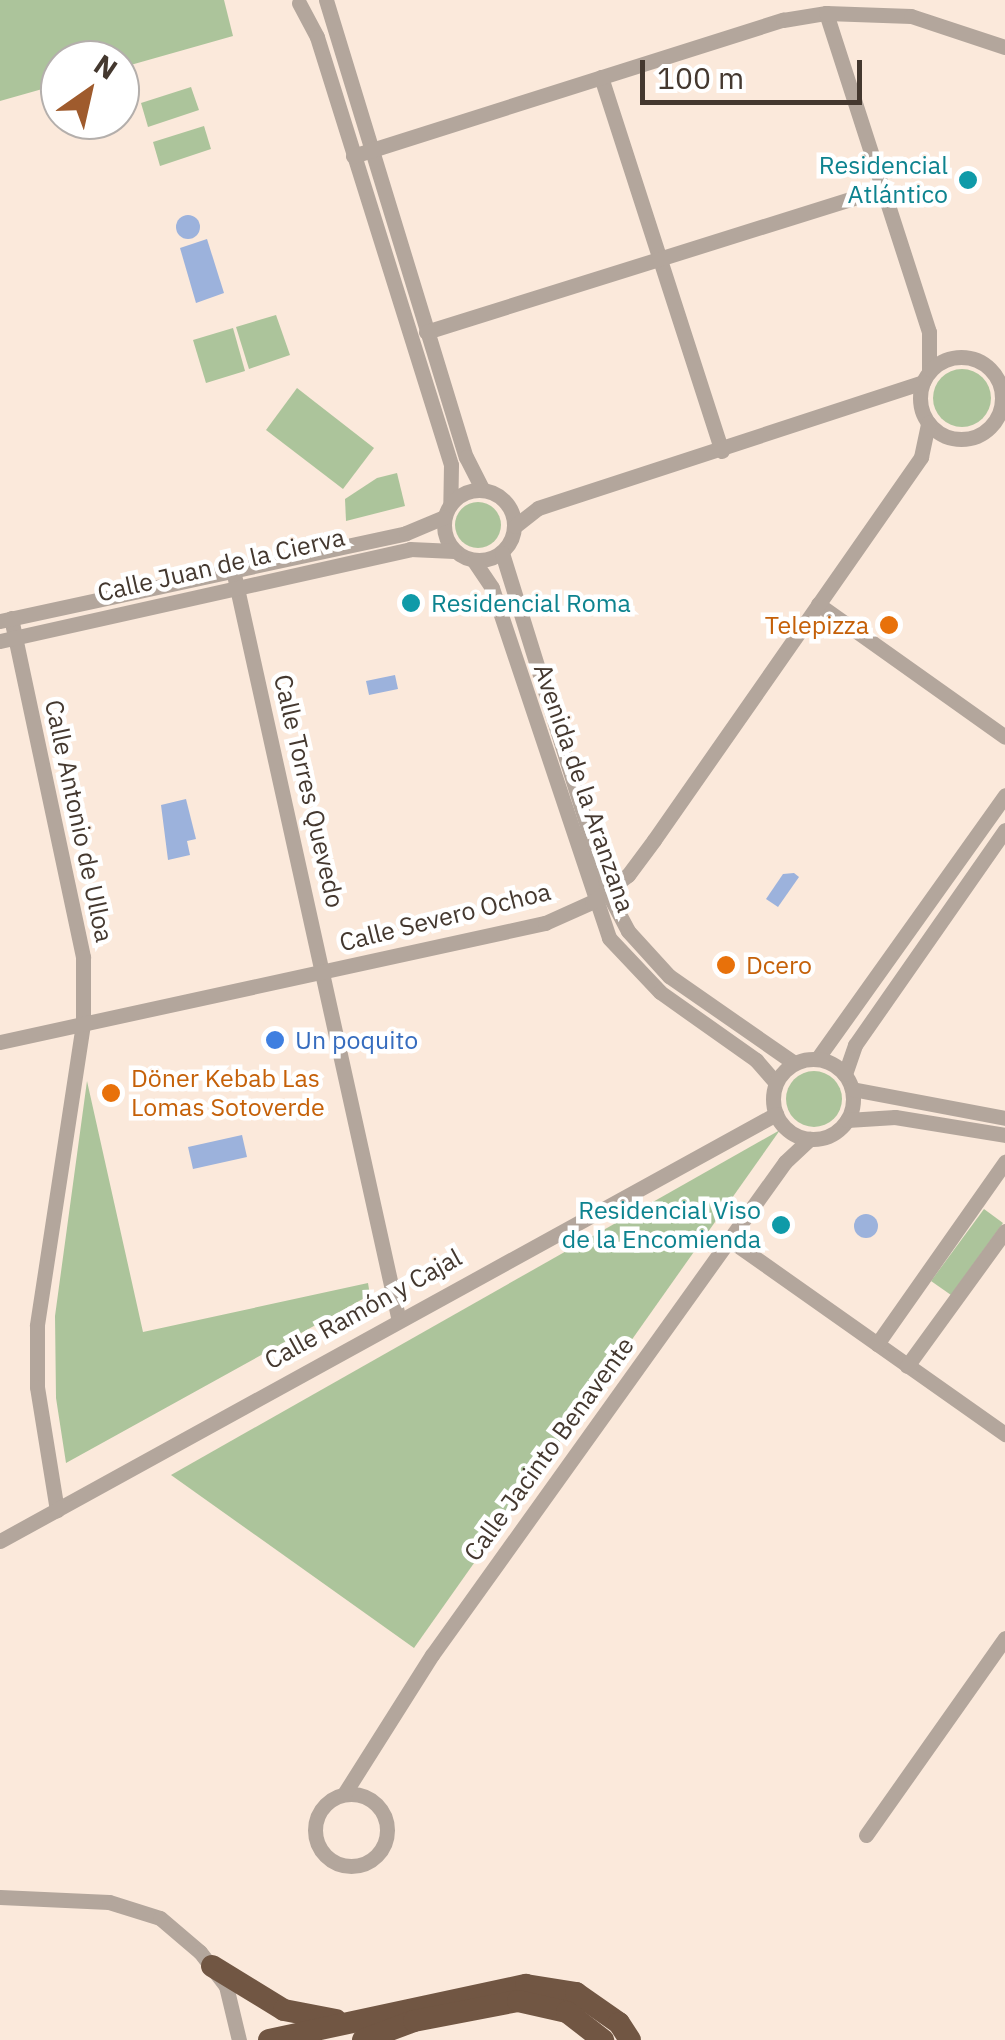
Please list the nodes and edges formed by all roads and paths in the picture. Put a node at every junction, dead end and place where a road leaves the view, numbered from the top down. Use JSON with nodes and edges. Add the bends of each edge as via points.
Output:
{"nodes":[{"id":1,"x":317,"y":0,"type":"edge"},
{"id":2,"x":326,"y":0,"type":"edge"},
{"id":3,"x":294,"y":2,"type":"edge"},
{"id":4,"x":826,"y":13,"type":"junction"},
{"id":5,"x":1005,"y":47,"type":"edge"},
{"id":6,"x":601,"y":77,"type":"junction"},
{"id":7,"x":361,"y":153,"type":"junction"},
{"id":8,"x":883,"y":189,"type":"junction"},
{"id":9,"x":661,"y":264,"type":"junction"},
{"id":10,"x":426,"y":332,"type":"junction"},
{"id":11,"x":929,"y":332,"type":"junction"},
{"id":12,"x":958,"y":356,"type":"junction"},
{"id":13,"x":926,"y":376,"type":"junction"},
{"id":14,"x":883,"y":399,"type":"junction"},
{"id":15,"x":920,"y":404,"type":"junction"},
{"id":16,"x":1004,"y":404,"type":"edge"},
{"id":17,"x":928,"y":422,"type":"junction"},
{"id":18,"x":988,"y":430,"type":"junction"},
{"id":19,"x":1005,"y":433,"type":"edge"},
{"id":20,"x":954,"y":438,"type":"junction"},
{"id":21,"x":722,"y":451,"type":"junction"},
{"id":22,"x":921,"y":457,"type":"junction"},
{"id":23,"x":482,"y":490,"type":"junction"},
{"id":24,"x":510,"y":506,"type":"junction"},
{"id":25,"x":538,"y":508,"type":"junction"},
{"id":26,"x":447,"y":510,"type":"junction"},
{"id":27,"x":515,"y":526,"type":"junction"},
{"id":28,"x":454,"y":550,"type":"junction"},
{"id":29,"x":502,"y":553,"type":"junction"},
{"id":30,"x":474,"y":560,"type":"junction"},
{"id":31,"x":233,"y":570,"type":"junction"},
{"id":32,"x":237,"y":588,"type":"junction"},
{"id":33,"x":818,"y":604,"type":"junction"},
{"id":34,"x":5,"y":619,"type":"edge"},
{"id":35,"x":7,"y":639,"type":"edge"},
{"id":36,"x":1005,"y":737,"type":"edge"},
{"id":37,"x":1005,"y":795,"type":"edge"},
{"id":38,"x":1005,"y":830,"type":"edge"},
{"id":39,"x":608,"y":891,"type":"junction"},
{"id":40,"x":592,"y":902,"type":"junction"},
{"id":41,"x":324,"y":972,"type":"junction"},
{"id":42,"x":83,"y":1024,"type":"junction"},
{"id":43,"x":0,"y":1042,"type":"edge"},
{"id":44,"x":817,"y":1059,"type":"junction"},
{"id":45,"x":794,"y":1063,"type":"junction"},
{"id":46,"x":848,"y":1082,"type":"junction"},
{"id":47,"x":776,"y":1083,"type":"junction"},
{"id":48,"x":774,"y":1107,"type":"junction"},
{"id":49,"x":1005,"y":1118,"type":"edge"},
{"id":50,"x":847,"y":1120,"type":"junction"},
{"id":51,"x":792,"y":1133,"type":"junction"},
{"id":52,"x":1005,"y":1135,"type":"edge"},
{"id":53,"x":810,"y":1139,"type":"junction"},
{"id":54,"x":784,"y":1162,"type":"junction"},
{"id":55,"x":1005,"y":1162,"type":"edge"},
{"id":56,"x":1005,"y":1231,"type":"edge"},
{"id":57,"x":730,"y":1240,"type":"junction"},
{"id":58,"x":398,"y":1317,"type":"junction"},
{"id":59,"x":877,"y":1344,"type":"junction"},
{"id":60,"x":907,"y":1366,"type":"junction"},
{"id":61,"x":1005,"y":1434,"type":"edge"},
{"id":62,"x":56,"y":1510,"type":"junction"},
{"id":63,"x":0,"y":1541,"type":"edge"},
{"id":64,"x":1005,"y":1638,"type":"edge"},
{"id":65,"x":358,"y":1767,"type":"junction"},
{"id":66,"x":344,"y":1794,"type":"junction"},
{"id":67,"x":363,"y":1796,"type":"junction"},
{"id":68,"x":866,"y":1834,"type":"dead end"},
{"id":69,"x":0,"y":1897,"type":"edge"},
{"id":70,"x":212,"y":1966,"type":"junction"},
{"id":71,"x":358,"y":2031,"type":"edge"},
{"id":72,"x":238,"y":2040,"type":"edge"},
{"id":73,"x":269,"y":2040,"type":"edge"},
{"id":74,"x":603,"y":2040,"type":"edge"},
{"id":75,"x":630,"y":2040,"type":"edge"}],
"edges":[{"from":1,"to":3,"type":"street"},
{"from":2,"to":7,"type":"street"},
{"from":3,"to":7,"type":"street","via":[[311,21]]},
{"from":4,"to":5,"type":"street","via":[[911,16]]},
{"from":4,"to":6,"type":"street"},
{"from":4,"to":8,"type":"street"},
{"from":6,"to":7,"type":"street"},
{"from":6,"to":9,"type":"street"},
{"from":7,"to":10,"type":"street"},
{"from":7,"to":26,"type":"street","via":[[450,465]]},
{"from":8,"to":9,"type":"street"},
{"from":8,"to":11,"type":"street"},
{"from":9,"to":10,"type":"street"},
{"from":9,"to":21,"type":"street"},
{"from":10,"to":23,"type":"street"},
{"from":11,"to":12,"type":"street"},
{"from":11,"to":13,"type":"street"},
{"from":12,"to":13,"type":"street"},
{"from":12,"to":16,"type":"street","via":[[991,369]]},
{"from":13,"to":14,"type":"street"},
{"from":13,"to":15,"type":"street"},
{"from":14,"to":15,"type":"street"},
{"from":14,"to":21,"type":"street"},
{"from":15,"to":17,"type":"street"},
{"from":16,"to":18,"type":"street"},
{"from":17,"to":20,"type":"street"},
{"from":17,"to":22,"type":"street","name":"Calle Severo Ochoa"},
{"from":18,"to":19,"type":"street"},
{"from":18,"to":20,"type":"street"},
{"from":20,"to":22,"type":"street","name":"Calle Severo Ochoa"},
{"from":21,"to":25,"type":"street"},
{"from":22,"to":33,"type":"street","name":"Calle Severo Ochoa"},
{"from":23,"to":24,"type":"street"},
{"from":23,"to":26,"type":"street"},
{"from":24,"to":25,"type":"street"},
{"from":24,"to":27,"type":"street"},
{"from":25,"to":27,"type":"street"},
{"from":26,"to":28,"type":"street"},
{"from":26,"to":31,"type":"street","name":"Calle Juan de la Cierva","via":[[406,532]]},
{"from":27,"to":29,"type":"street"},
{"from":28,"to":30,"type":"street"},
{"from":28,"to":32,"type":"street","name":"Calle Juan de la Cierva","via":[[410,549]]},
{"from":29,"to":30,"type":"street"},
{"from":29,"to":39,"type":"street","name":"Avenida de la Aranzana"},
{"from":30,"to":40,"type":"street","name":"Avenida de la Aranzana","via":[[492,588]]},
{"from":31,"to":32,"type":"street","name":"Calle Torres Quevedo"},
{"from":31,"to":34,"type":"street","name":"Calle Juan de la Cierva"},
{"from":32,"to":35,"type":"street","name":"Calle Juan de la Cierva"},
{"from":32,"to":41,"type":"street","name":"Calle Torres Quevedo"},
{"from":33,"to":36,"type":"street"},
{"from":33,"to":39,"type":"street","name":"Calle Severo Ochoa","via":[[654,840]]},
{"from":34,"to":35,"type":"street","name":"Calle Antonio de Ulloa"},
{"from":35,"to":42,"type":"street","name":"Calle Antonio de Ulloa","via":[[83,957]]},
{"from":37,"to":44,"type":"street"},
{"from":38,"to":46,"type":"street","via":[[855,1045]]},
{"from":39,"to":40,"type":"street","name":"Calle Severo Ochoa"},
{"from":39,"to":45,"type":"street","name":"Avenida de la Aranzana","via":[[628,931],[658,966]]},
{"from":40,"to":41,"type":"street","name":"Calle Severo Ochoa","via":[[545,923]]},
{"from":40,"to":47,"type":"street","name":"Avenida de la Aranzana","via":[[634,968],[756,1060]]},
{"from":41,"to":42,"type":"street","name":"Calle Severo Ochoa"},
{"from":41,"to":58,"type":"street","name":"Calle Torres Quevedo"},
{"from":42,"to":43,"type":"street","name":"Calle Severo Ochoa"},
{"from":42,"to":62,"type":"street","name":"Calle Antonio de Ulloa","via":[[37,1326],[37,1387]]},
{"from":44,"to":45,"type":"street"},
{"from":44,"to":46,"type":"street"},
{"from":45,"to":47,"type":"street"},
{"from":46,"to":49,"type":"street"},
{"from":46,"to":50,"type":"street"},
{"from":47,"to":48,"type":"street"},
{"from":48,"to":51,"type":"street"},
{"from":48,"to":58,"type":"street","name":"Calle Ramón y Cajal"},
{"from":50,"to":52,"type":"street","via":[[896,1117]]},
{"from":50,"to":53,"type":"street","via":[[832,1134]]},
{"from":51,"to":53,"type":"street"},
{"from":51,"to":54,"type":"street","name":"Calle Jacinto Benavente"},
{"from":53,"to":54,"type":"street","name":"Calle Jacinto Benavente"},
{"from":54,"to":57,"type":"street","name":"Calle Jacinto Benavente"},
{"from":55,"to":59,"type":"street"},
{"from":56,"to":60,"type":"street"},
{"from":57,"to":59,"type":"street"},
{"from":57,"to":65,"type":"street","name":"Calle Jacinto Benavente"},
{"from":58,"to":62,"type":"street","name":"Calle Ramón y Cajal"},
{"from":59,"to":60,"type":"street"},
{"from":60,"to":61,"type":"street"},
{"from":62,"to":63,"type":"street","name":"Calle Ramón y Cajal"},
{"from":64,"to":68,"type":"street"},
{"from":65,"to":66,"type":"street","name":"Calle Jacinto Benavente"},
{"from":65,"to":67,"type":"street"},
{"from":66,"to":67,"type":"street"},
{"from":66,"to":67,"type":"street","via":[[320,1812],[315,1831],[330,1860],[353,1867],[375,1858],[387,1838],[384,1815]]},
{"from":69,"to":70,"type":"street","via":[[70,1898],[137,1909],[182,1934]]},
{"from":70,"to":71,"type":"highway","via":[[284,2010]]},
{"from":70,"to":72,"type":"street","via":[[233,2005]]},
{"from":71,"to":73,"type":"highway"},
{"from":71,"to":74,"type":"highway","via":[[518,2001],[566,2012]]},
{"from":71,"to":75,"type":"highway","via":[[526,1985],[576,1993],[619,2023]]}]}
